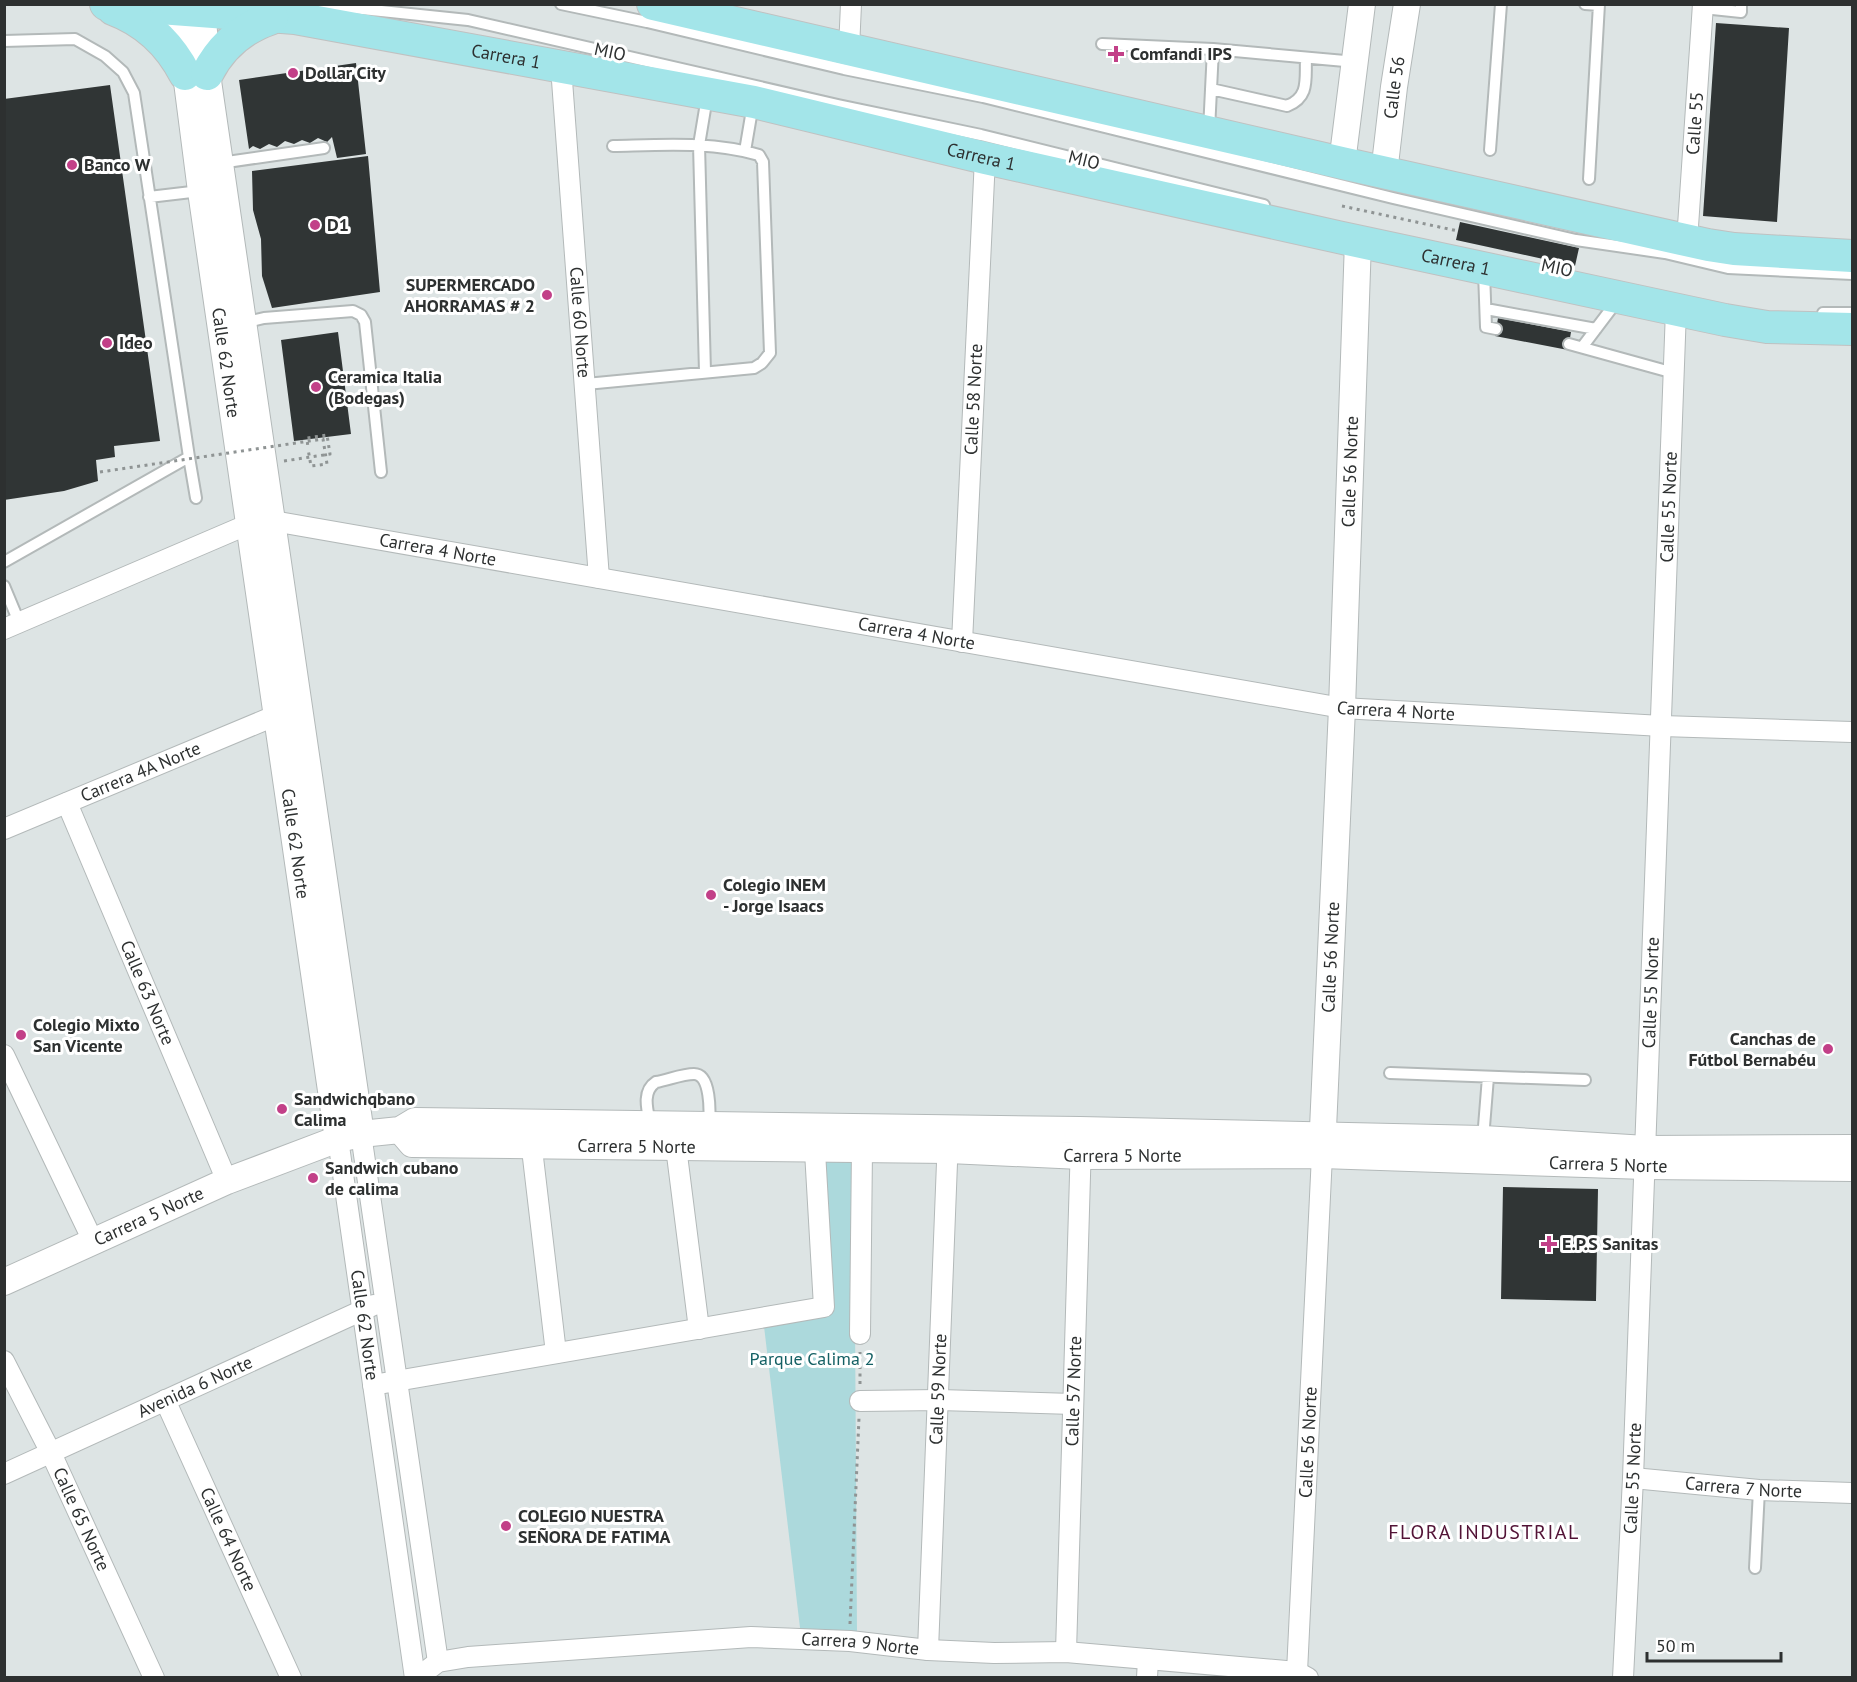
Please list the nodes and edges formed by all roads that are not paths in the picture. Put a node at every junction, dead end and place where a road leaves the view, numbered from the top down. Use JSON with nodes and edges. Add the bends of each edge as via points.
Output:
{"nodes":[{"id":1,"x":98,"y":4,"type":"edge"},
{"id":2,"x":106,"y":4,"type":"edge"},
{"id":3,"x":314,"y":4,"type":"edge"},
{"id":4,"x":561,"y":4,"type":"edge"},
{"id":5,"x":653,"y":4,"type":"edge"},
{"id":6,"x":851,"y":4,"type":"edge"},
{"id":7,"x":1362,"y":4,"type":"edge"},
{"id":8,"x":1407,"y":4,"type":"edge"},
{"id":9,"x":1501,"y":4,"type":"edge"},
{"id":10,"x":1585,"y":4,"type":"edge"},
{"id":11,"x":1741,"y":4,"type":"edge"},
{"id":12,"x":1599,"y":5,"type":"edge"},
{"id":13,"x":1703,"y":6,"type":"edge"},
{"id":14,"x":190,"y":8,"type":"edge"},
{"id":15,"x":272,"y":18,"type":"junction"},
{"id":16,"x":4,"y":41,"type":"edge"},
{"id":17,"x":1102,"y":44,"type":"dead end"},
{"id":18,"x":849,"y":49,"type":"junction"},
{"id":19,"x":1213,"y":49,"type":"junction"},
{"id":20,"x":1306,"y":58,"type":"junction"},
{"id":21,"x":561,"y":67,"type":"junction"},
{"id":22,"x":1355,"y":70,"type":"junction"},
{"id":23,"x":196,"y":74,"type":"junction"},
{"id":24,"x":1394,"y":87,"type":"junction"},
{"id":25,"x":1211,"y":89,"type":"junction"},
{"id":26,"x":708,"y":94,"type":"junction"},
{"id":27,"x":754,"y":102,"type":"junction"},
{"id":28,"x":1209,"y":132,"type":"junction"},
{"id":29,"x":613,"y":146,"type":"dead end"},
{"id":30,"x":699,"y":146,"type":"junction"},
{"id":31,"x":324,"y":148,"type":"dead end"},
{"id":32,"x":1490,"y":150,"type":"dead end"},
{"id":33,"x":745,"y":151,"type":"junction"},
{"id":34,"x":985,"y":158,"type":"junction"},
{"id":35,"x":220,"y":164,"type":"junction"},
{"id":36,"x":1342,"y":164,"type":"junction"},
{"id":37,"x":1384,"y":172,"type":"junction"},
{"id":38,"x":1589,"y":179,"type":"dead end"},
{"id":39,"x":201,"y":190,"type":"junction"},
{"id":40,"x":149,"y":197,"type":"junction"},
{"id":41,"x":1270,"y":206,"type":"dead end"},
{"id":42,"x":1687,"y":241,"type":"junction"},
{"id":43,"x":1358,"y":242,"type":"junction"},
{"id":44,"x":1852,"y":256,"type":"edge"},
{"id":45,"x":1484,"y":268,"type":"junction"},
{"id":46,"x":1852,"y":274,"type":"edge"},
{"id":47,"x":1620,"y":298,"type":"junction"},
{"id":48,"x":1689,"y":305,"type":"junction"},
{"id":49,"x":1486,"y":309,"type":"junction"},
{"id":50,"x":1809,"y":312,"type":"dead end"},
{"id":51,"x":1852,"y":313,"type":"edge"},
{"id":52,"x":243,"y":323,"type":"junction"},
{"id":53,"x":1596,"y":328,"type":"junction"},
{"id":54,"x":1496,"y":329,"type":"dead end"},
{"id":55,"x":1852,"y":329,"type":"edge"},
{"id":56,"x":1569,"y":344,"type":"dead end"},
{"id":57,"x":1583,"y":346,"type":"junction"},
{"id":58,"x":705,"y":372,"type":"junction"},
{"id":59,"x":1674,"y":373,"type":"junction"},
{"id":60,"x":586,"y":384,"type":"junction"},
{"id":61,"x":189,"y":457,"type":"junction"},
{"id":62,"x":381,"y":472,"type":"dead end"},
{"id":63,"x":196,"y":498,"type":"dead end"},
{"id":64,"x":261,"y":522,"type":"junction"},
{"id":65,"x":4,"y":562,"type":"edge"},
{"id":66,"x":599,"y":578,"type":"junction"},
{"id":67,"x":4,"y":586,"type":"edge"},
{"id":68,"x":12,"y":626,"type":"edge"},
{"id":69,"x":962,"y":642,"type":"junction"},
{"id":70,"x":1342,"y":708,"type":"junction"},
{"id":71,"x":277,"y":715,"type":"junction"},
{"id":72,"x":1662,"y":726,"type":"junction"},
{"id":73,"x":1852,"y":732,"type":"edge"},
{"id":74,"x":67,"y":803,"type":"junction"},
{"id":75,"x":4,"y":830,"type":"edge"},
{"id":76,"x":4,"y":1055,"type":"edge"},
{"id":77,"x":1390,"y":1073,"type":"dead end"},
{"id":78,"x":1488,"y":1077,"type":"junction"},
{"id":79,"x":1585,"y":1080,"type":"dead end"},
{"id":80,"x":10,"y":1083,"type":"edge"},
{"id":81,"x":650,"y":1123,"type":"junction"},
{"id":82,"x":709,"y":1125,"type":"junction"},
{"id":83,"x":1080,"y":1130,"type":"junction"},
{"id":84,"x":530,"y":1133,"type":"junction"},
{"id":85,"x":676,"y":1135,"type":"junction"},
{"id":86,"x":350,"y":1137,"type":"junction"},
{"id":87,"x":814,"y":1138,"type":"junction"},
{"id":88,"x":1483,"y":1139,"type":"junction"},
{"id":89,"x":948,"y":1140,"type":"junction"},
{"id":90,"x":1323,"y":1145,"type":"junction"},
{"id":91,"x":1852,"y":1148,"type":"edge"},
{"id":92,"x":862,"y":1149,"type":"junction"},
{"id":93,"x":1081,"y":1156,"type":"junction"},
{"id":94,"x":1646,"y":1157,"type":"junction"},
{"id":95,"x":1852,"y":1168,"type":"edge"},
{"id":96,"x":227,"y":1181,"type":"junction"},
{"id":97,"x":93,"y":1241,"type":"junction"},
{"id":98,"x":4,"y":1282,"type":"edge"},
{"id":99,"x":384,"y":1300,"type":"junction"},
{"id":100,"x":362,"y":1310,"type":"junction"},
{"id":101,"x":699,"y":1329,"type":"junction"},
{"id":102,"x":860,"y":1334,"type":"road end"},
{"id":103,"x":556,"y":1353,"type":"junction"},
{"id":104,"x":4,"y":1361,"type":"edge"},
{"id":105,"x":398,"y":1381,"type":"junction"},
{"id":106,"x":374,"y":1385,"type":"junction"},
{"id":107,"x":165,"y":1400,"type":"junction"},
{"id":108,"x":939,"y":1400,"type":"junction"},
{"id":109,"x":860,"y":1401,"type":"road end"},
{"id":110,"x":1073,"y":1404,"type":"junction"},
{"id":111,"x":51,"y":1453,"type":"junction"},
{"id":112,"x":4,"y":1474,"type":"edge"},
{"id":113,"x":1633,"y":1478,"type":"junction"},
{"id":114,"x":1760,"y":1490,"type":"junction"},
{"id":115,"x":1852,"y":1493,"type":"edge"},
{"id":116,"x":1755,"y":1568,"type":"dead end"},
{"id":117,"x":928,"y":1650,"type":"junction"},
{"id":118,"x":1066,"y":1652,"type":"junction"},
{"id":119,"x":438,"y":1662,"type":"junction"},
{"id":120,"x":1147,"y":1668,"type":"edge"},
{"id":121,"x":1302,"y":1675,"type":"edge"},
{"id":122,"x":152,"y":1677,"type":"edge"},
{"id":123,"x":291,"y":1677,"type":"edge"},
{"id":124,"x":416,"y":1677,"type":"edge"},
{"id":125,"x":1623,"y":1677,"type":"edge"}],
"edges":[{"from":1,"to":23,"type":"main road","via":[[147,27]]},
{"from":2,"to":14,"type":"main road","name":"Carrera 1"},
{"from":3,"to":41,"type":"lane","name":"MIO","via":[[468,20],[981,135]]},
{"from":4,"to":46,"type":"lane","name":"MIO","via":[[983,97],[1576,240],[1665,253],[1728,268]]},
{"from":5,"to":18,"type":"main road"},
{"from":6,"to":18,"type":"street"},
{"from":7,"to":22,"type":"street"},
{"from":8,"to":24,"type":"street","name":"Calle 56"},
{"from":9,"to":32,"type":"lane"},
{"from":10,"to":12,"type":"lane"},
{"from":11,"to":13,"type":"lane","via":[[1741,12]]},
{"from":12,"to":38,"type":"lane"},
{"from":13,"to":42,"type":"street","name":"Calle 55"},
{"from":14,"to":15,"type":"main road","name":"Carrera 1"},
{"from":14,"to":23,"type":"street","name":"Calle 62 Norte"},
{"from":15,"to":21,"type":"main road","name":"Carrera 1","via":[[295,18]]},
{"from":15,"to":23,"type":"main road","via":[[238,34]]},
{"from":16,"to":40,"type":"lane","via":[[75,39],[123,72],[134,93]]},
{"from":17,"to":19,"type":"lane"},
{"from":18,"to":28,"type":"main road"},
{"from":19,"to":20,"type":"lane"},
{"from":19,"to":25,"type":"lane"},
{"from":20,"to":22,"type":"lane"},
{"from":20,"to":25,"type":"lane","via":[[1304,91],[1298,101],[1287,106]]},
{"from":21,"to":26,"type":"main road","name":"Carrera 1"},
{"from":21,"to":60,"type":"street","name":"Calle 60 Norte"},
{"from":22,"to":24,"type":"street","via":[[1361,91],[1371,96],[1384,95]]},
{"from":22,"to":36,"type":"street"},
{"from":23,"to":35,"type":"street","name":"Calle 62 Norte"},
{"from":23,"to":39,"type":"street","name":"Calle 62 Norte"},
{"from":24,"to":37,"type":"street","name":"Calle 56"},
{"from":25,"to":28,"type":"lane"},
{"from":26,"to":27,"type":"main road","name":"Carrera 1"},
{"from":26,"to":30,"type":"lane"},
{"from":27,"to":33,"type":"lane"},
{"from":27,"to":34,"type":"main road","name":"Carrera 1"},
{"from":28,"to":36,"type":"main road"},
{"from":29,"to":30,"type":"lane"},
{"from":30,"to":33,"type":"lane"},
{"from":30,"to":58,"type":"lane"},
{"from":31,"to":35,"type":"lane"},
{"from":33,"to":58,"type":"lane","via":[[759,155],[763,162],[770,352],[754,368]]},
{"from":34,"to":43,"type":"main road","name":"Carrera 1"},
{"from":34,"to":69,"type":"street","name":"Calle 58 Norte"},
{"from":35,"to":52,"type":"street","name":"Calle 62 Norte"},
{"from":36,"to":37,"type":"main road"},
{"from":37,"to":42,"type":"main road"},
{"from":39,"to":40,"type":"lane"},
{"from":39,"to":64,"type":"street","name":"Calle 62 Norte"},
{"from":40,"to":61,"type":"lane"},
{"from":42,"to":44,"type":"main road","via":[[1734,249]]},
{"from":43,"to":45,"type":"main road","name":"Carrera 1"},
{"from":43,"to":70,"type":"street","name":"Calle 56 Norte"},
{"from":45,"to":47,"type":"main road","name":"Carrera 1"},
{"from":45,"to":49,"type":"lane"},
{"from":47,"to":48,"type":"main road","name":"Carrera 1"},
{"from":47,"to":53,"type":"lane"},
{"from":48,"to":55,"type":"main road","name":"Carrera 1","via":[[1767,327]]},
{"from":48,"to":59,"type":"street","name":"Calle 55 Norte"},
{"from":49,"to":53,"type":"lane"},
{"from":49,"to":54,"type":"lane","via":[[1486,327]]},
{"from":50,"to":51,"type":"lane"},
{"from":52,"to":62,"type":"lane","via":[[353,311],[361,315],[365,322]]},
{"from":52,"to":64,"type":"street","name":"Calle 62 Norte"},
{"from":53,"to":57,"type":"lane"},
{"from":56,"to":57,"type":"lane"},
{"from":57,"to":59,"type":"lane"},
{"from":58,"to":60,"type":"lane"},
{"from":59,"to":72,"type":"street","name":"Calle 55 Norte"},
{"from":60,"to":66,"type":"street","name":"Calle 60 Norte"},
{"from":61,"to":63,"type":"lane"},
{"from":61,"to":65,"type":"lane"},
{"from":64,"to":66,"type":"street","name":"Carrera 4 Norte"},
{"from":64,"to":68,"type":"street"},
{"from":64,"to":71,"type":"street","name":"Calle 62 Norte"},
{"from":64,"to":86,"type":"street","name":"Calle 62 Norte"},
{"from":66,"to":69,"type":"street","name":"Carrera 4 Norte"},
{"from":67,"to":68,"type":"lane"},
{"from":69,"to":70,"type":"street","name":"Carrera 4 Norte"},
{"from":70,"to":72,"type":"street","name":"Carrera 4 Norte"},
{"from":70,"to":90,"type":"street","name":"Calle 56 Norte"},
{"from":71,"to":74,"type":"street","name":"Carrera 4A Norte"},
{"from":71,"to":86,"type":"street","name":"Calle 62 Norte"},
{"from":72,"to":73,"type":"street","name":"Carrera 4 Norte"},
{"from":72,"to":94,"type":"street","name":"Calle 55 Norte"},
{"from":74,"to":75,"type":"street","name":"Carrera 4A Norte"},
{"from":74,"to":96,"type":"street","name":"Calle 63 Norte"},
{"from":76,"to":80,"type":"street"},
{"from":77,"to":78,"type":"lane"},
{"from":78,"to":79,"type":"lane"},
{"from":78,"to":88,"type":"lane"},
{"from":80,"to":97,"type":"street"},
{"from":81,"to":82,"type":"lane","via":[[647,1090],[656,1082],[696,1073],[705,1081]]},
{"from":81,"to":84,"type":"street","name":"Carrera 5 Norte"},
{"from":81,"to":85,"type":"street","name":"Carrera 5 Norte"},
{"from":82,"to":85,"type":"street","name":"Carrera 5 Norte"},
{"from":82,"to":87,"type":"street","name":"Carrera 5 Norte"},
{"from":83,"to":89,"type":"street","name":"Carrera 5 Norte"},
{"from":83,"to":90,"type":"street","name":"Carrera 5 Norte"},
{"from":83,"to":93,"type":"street","name":"Calle 57 Norte"},
{"from":84,"to":85,"type":"street","name":"Carrera 5 Norte"},
{"from":84,"to":86,"type":"street","name":"Carrera 5 Norte","via":[[412,1144],[400,1130]]},
{"from":84,"to":103,"type":"street"},
{"from":85,"to":87,"type":"street","name":"Carrera 5 Norte"},
{"from":85,"to":101,"type":"street"},
{"from":86,"to":96,"type":"street","name":"Carrera 5 Norte"},
{"from":86,"to":99,"type":"street","name":"Calle 62 Norte"},
{"from":86,"to":100,"type":"street","name":"Calle 62 Norte"},
{"from":87,"to":89,"type":"street","name":"Carrera 5 Norte"},
{"from":87,"to":92,"type":"street","name":"Carrera 5 Norte"},
{"from":87,"to":101,"type":"street","via":[[824,1307]]},
{"from":88,"to":90,"type":"street","name":"Carrera 5 Norte"},
{"from":88,"to":94,"type":"street","name":"Carrera 5 Norte"},
{"from":89,"to":92,"type":"street","name":"Carrera 5 Norte"},
{"from":89,"to":93,"type":"street","name":"Carrera 5 Norte"},
{"from":89,"to":108,"type":"street","name":"Calle 59 Norte"},
{"from":90,"to":93,"type":"street","name":"Carrera 5 Norte"},
{"from":90,"to":94,"type":"street","name":"Carrera 5 Norte"},
{"from":90,"to":121,"type":"street","name":"Calle 56 Norte"},
{"from":91,"to":94,"type":"street","name":"Carrera 5 Norte"},
{"from":92,"to":102,"type":"street"},
{"from":93,"to":110,"type":"street","name":"Calle 57 Norte"},
{"from":94,"to":95,"type":"street","name":"Carrera 5 Norte"},
{"from":94,"to":113,"type":"street","name":"Calle 55 Norte"},
{"from":96,"to":97,"type":"street","name":"Carrera 5 Norte"},
{"from":97,"to":98,"type":"street","name":"Carrera 5 Norte"},
{"from":99,"to":100,"type":"street","name":"Avenida 6 Norte"},
{"from":99,"to":105,"type":"street","name":"Calle 62 Norte"},
{"from":100,"to":106,"type":"street","name":"Calle 62 Norte"},
{"from":100,"to":107,"type":"street","name":"Avenida 6 Norte"},
{"from":101,"to":103,"type":"street"},
{"from":103,"to":105,"type":"street"},
{"from":104,"to":111,"type":"street","name":"Calle 65 Norte"},
{"from":105,"to":106,"type":"street"},
{"from":105,"to":119,"type":"street","name":"Calle 62 Norte"},
{"from":106,"to":124,"type":"street","name":"Calle 62 Norte"},
{"from":107,"to":111,"type":"street","name":"Avenida 6 Norte"},
{"from":107,"to":123,"type":"street","name":"Calle 64 Norte"},
{"from":108,"to":109,"type":"street"},
{"from":108,"to":110,"type":"street"},
{"from":108,"to":117,"type":"street","name":"Calle 59 Norte"},
{"from":110,"to":118,"type":"street","name":"Calle 57 Norte"},
{"from":111,"to":112,"type":"street","name":"Avenida 6 Norte"},
{"from":111,"to":122,"type":"street","name":"Calle 65 Norte"},
{"from":113,"to":114,"type":"street","name":"Carrera 7 Norte"},
{"from":113,"to":125,"type":"street","name":"Calle 55 Norte"},
{"from":114,"to":115,"type":"street","name":"Carrera 7 Norte"},
{"from":114,"to":116,"type":"lane"},
{"from":117,"to":118,"type":"street","name":"Carrera 9 Norte"},
{"from":117,"to":119,"type":"street","name":"Carrera 9 Norte","via":[[751,1636]]},
{"from":118,"to":120,"type":"street","name":"Carrera 9 Norte"},
{"from":119,"to":124,"type":"street","name":"Carrera 9 Norte"},
{"from":120,"to":121,"type":"street","name":"Carrera 9 Norte"}]}
